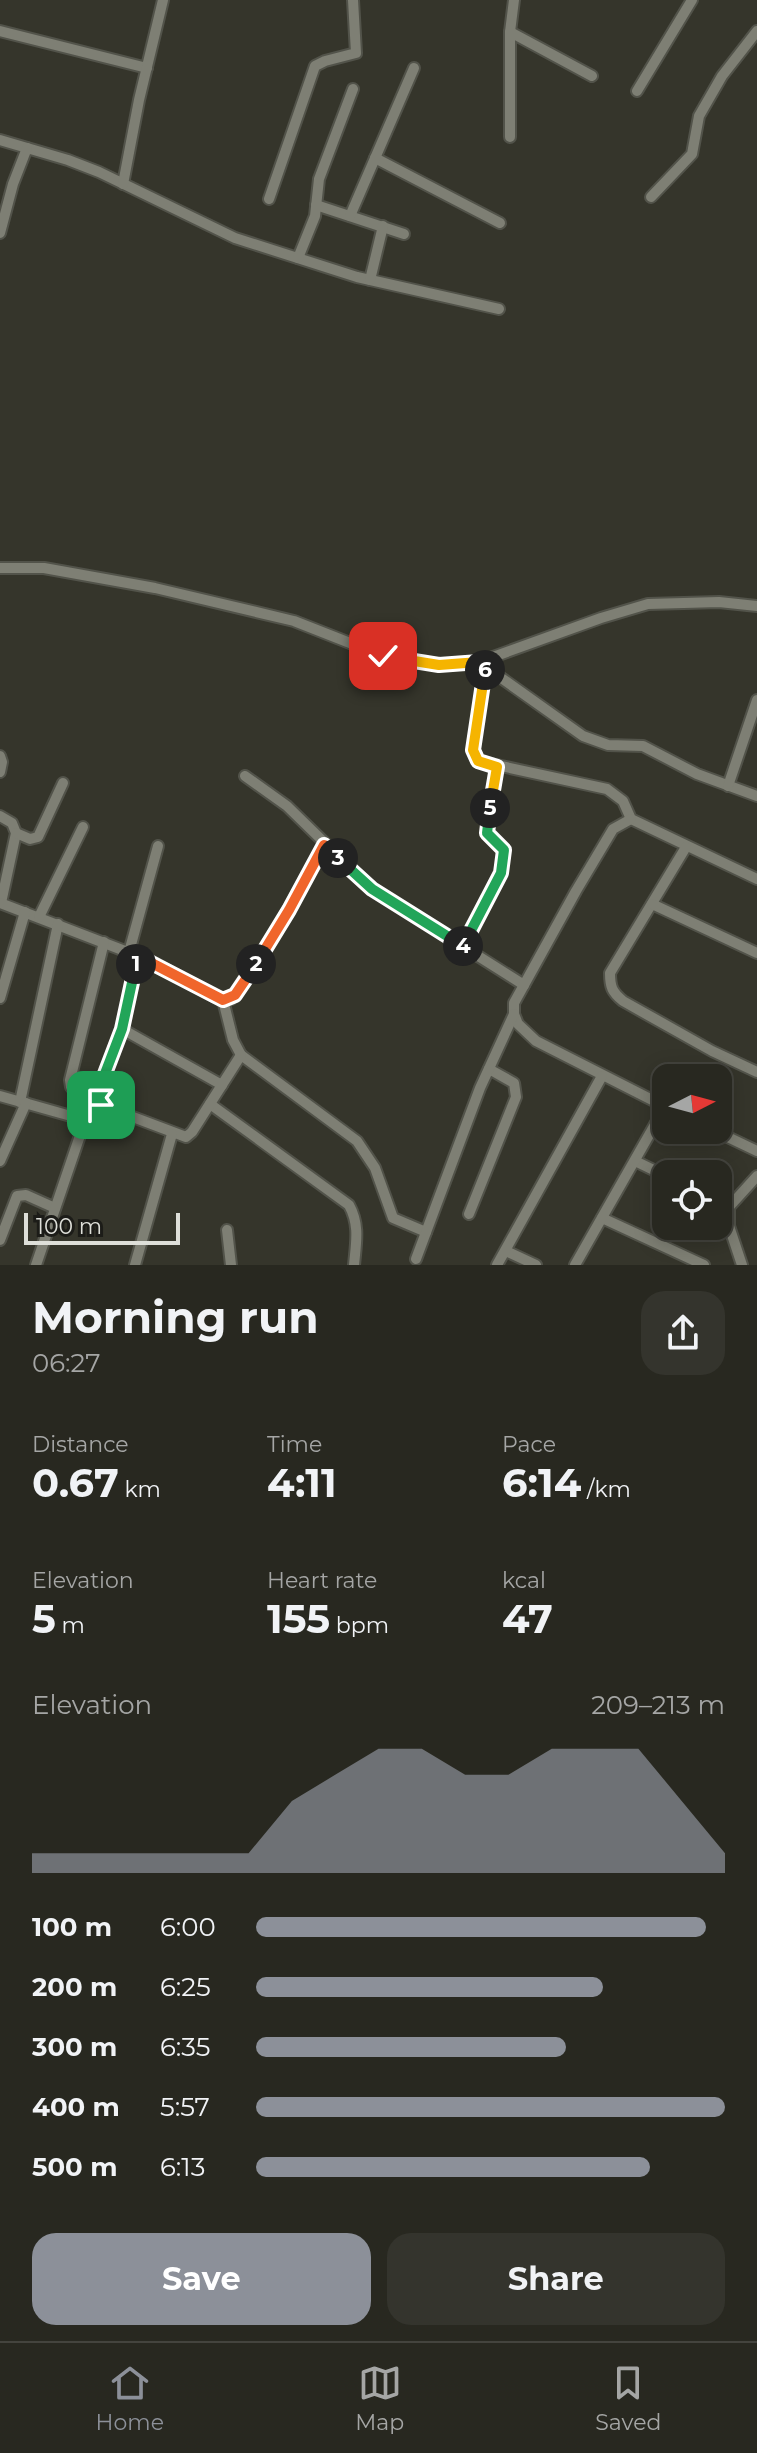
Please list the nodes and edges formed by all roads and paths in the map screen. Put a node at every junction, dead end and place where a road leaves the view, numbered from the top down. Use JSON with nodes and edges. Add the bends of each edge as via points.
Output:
{"nodes":[{"id":1,"x":163,"y":0,"type":"edge"},
{"id":2,"x":353,"y":0,"type":"edge"},
{"id":3,"x":514,"y":0,"type":"edge"},
{"id":4,"x":692,"y":0,"type":"edge"},
{"id":5,"x":0,"y":31,"type":"edge"},
{"id":6,"x":757,"y":31,"type":"edge"},
{"id":7,"x":510,"y":32,"type":"junction"},
{"id":8,"x":147,"y":68,"type":"junction"},
{"id":9,"x":414,"y":68,"type":"dead end"},
{"id":10,"x":592,"y":76,"type":"dead end"},
{"id":11,"x":353,"y":89,"type":"dead end"},
{"id":12,"x":637,"y":91,"type":"dead end"},
{"id":13,"x":510,"y":137,"type":"dead end"},
{"id":14,"x":0,"y":140,"type":"edge"},
{"id":15,"x":27,"y":148,"type":"junction"},
{"id":16,"x":375,"y":158,"type":"junction"},
{"id":17,"x":123,"y":184,"type":"junction"},
{"id":18,"x":651,"y":197,"type":"dead end"},
{"id":19,"x":269,"y":199,"type":"dead end"},
{"id":20,"x":316,"y":205,"type":"junction"},
{"id":21,"x":350,"y":216,"type":"junction"},
{"id":22,"x":500,"y":223,"type":"dead end"},
{"id":23,"x":383,"y":226,"type":"junction"},
{"id":24,"x":0,"y":233,"type":"edge"},
{"id":25,"x":404,"y":234,"type":"dead end"},
{"id":26,"x":298,"y":258,"type":"junction"},
{"id":27,"x":370,"y":280,"type":"junction"},
{"id":28,"x":499,"y":309,"type":"dead end"},
{"id":29,"x":0,"y":568,"type":"edge"},
{"id":30,"x":757,"y":606,"type":"edge"},
{"id":31,"x":482,"y":665,"type":"junction"},
{"id":32,"x":757,"y":700,"type":"edge"},
{"id":33,"x":0,"y":756,"type":"edge"},
{"id":34,"x":497,"y":767,"type":"junction"},
{"id":35,"x":0,"y":772,"type":"edge"},
{"id":36,"x":245,"y":776,"type":"dead end"},
{"id":37,"x":63,"y":783,"type":"dead end"},
{"id":38,"x":728,"y":786,"type":"junction"},
{"id":39,"x":757,"y":796,"type":"edge"},
{"id":40,"x":0,"y":816,"type":"edge"},
{"id":41,"x":631,"y":819,"type":"junction"},
{"id":42,"x":83,"y":827,"type":"dead end"},
{"id":43,"x":16,"y":833,"type":"junction"},
{"id":44,"x":324,"y":845,"type":"junction"},
{"id":45,"x":158,"y":846,"type":"dead end"},
{"id":46,"x":686,"y":847,"type":"junction"},
{"id":47,"x":757,"y":879,"type":"edge"},
{"id":48,"x":1,"y":903,"type":"edge"},
{"id":49,"x":652,"y":904,"type":"junction"},
{"id":50,"x":25,"y":912,"type":"junction"},
{"id":51,"x":39,"y":917,"type":"junction"},
{"id":52,"x":58,"y":924,"type":"junction"},
{"id":53,"x":104,"y":942,"type":"junction"},
{"id":54,"x":463,"y":947,"type":"junction"},
{"id":55,"x":757,"y":953,"type":"edge"},
{"id":56,"x":134,"y":954,"type":"junction"},
{"id":57,"x":524,"y":985,"type":"junction"},
{"id":58,"x":0,"y":998,"type":"edge"},
{"id":59,"x":223,"y":1000,"type":"junction"},
{"id":60,"x":514,"y":1014,"type":"junction"},
{"id":61,"x":122,"y":1029,"type":"junction"},
{"id":62,"x":241,"y":1055,"type":"junction"},
{"id":63,"x":489,"y":1069,"type":"junction"},
{"id":64,"x":757,"y":1072,"type":"edge"},
{"id":65,"x":602,"y":1076,"type":"junction"},
{"id":66,"x":222,"y":1085,"type":"junction"},
{"id":67,"x":0,"y":1096,"type":"edge"},
{"id":68,"x":652,"y":1100,"type":"edge"},
{"id":69,"x":23,"y":1102,"type":"junction"},
{"id":70,"x":210,"y":1104,"type":"junction"},
{"id":71,"x":93,"y":1105,"type":"junction"},
{"id":72,"x":85,"y":1120,"type":"junction"},
{"id":73,"x":652,"y":1131,"type":"edge"},
{"id":74,"x":172,"y":1134,"type":"junction"},
{"id":75,"x":732,"y":1139,"type":"edge"},
{"id":76,"x":757,"y":1151,"type":"edge"},
{"id":77,"x":0,"y":1161,"type":"edge"},
{"id":78,"x":635,"y":1161,"type":"junction"},
{"id":79,"x":652,"y":1169,"type":"edge"},
{"id":80,"x":757,"y":1176,"type":"edge"},
{"id":81,"x":732,"y":1204,"type":"edge"},
{"id":82,"x":55,"y":1208,"type":"junction"},
{"id":83,"x":469,"y":1214,"type":"dead end"},
{"id":84,"x":602,"y":1218,"type":"junction"},
{"id":85,"x":227,"y":1230,"type":"dead end"},
{"id":86,"x":426,"y":1232,"type":"junction"},
{"id":87,"x":732,"y":1235,"type":"edge"},
{"id":88,"x":0,"y":1240,"type":"edge"},
{"id":89,"x":506,"y":1251,"type":"junction"},
{"id":90,"x":416,"y":1259,"type":"dead end"},
{"id":91,"x":36,"y":1265,"type":"edge"},
{"id":92,"x":135,"y":1265,"type":"edge"},
{"id":93,"x":231,"y":1265,"type":"edge"},
{"id":94,"x":354,"y":1265,"type":"edge"},
{"id":95,"x":497,"y":1265,"type":"edge"},
{"id":96,"x":536,"y":1265,"type":"edge"},
{"id":97,"x":575,"y":1265,"type":"edge"},
{"id":98,"x":704,"y":1265,"type":"edge"},
{"id":99,"x":742,"y":1265,"type":"edge"}],
"edges":[{"from":1,"to":8,"type":"street"},
{"from":2,"to":19,"type":"street","via":[[356,53],[315,66]]},
{"from":3,"to":7,"type":"street"},
{"from":4,"to":12,"type":"street"},
{"from":5,"to":8,"type":"street"},
{"from":6,"to":18,"type":"street","via":[[699,116],[692,154]]},
{"from":7,"to":10,"type":"street"},
{"from":7,"to":13,"type":"street"},
{"from":8,"to":17,"type":"street"},
{"from":9,"to":16,"type":"street"},
{"from":11,"to":20,"type":"street","via":[[319,179]]},
{"from":14,"to":15,"type":"street"},
{"from":15,"to":17,"type":"street"},
{"from":15,"to":24,"type":"street"},
{"from":16,"to":21,"type":"street"},
{"from":16,"to":22,"type":"street"},
{"from":17,"to":26,"type":"street","via":[[235,238]]},
{"from":20,"to":21,"type":"street"},
{"from":20,"to":26,"type":"street"},
{"from":21,"to":23,"type":"street"},
{"from":23,"to":25,"type":"street"},
{"from":23,"to":27,"type":"street"},
{"from":26,"to":27,"type":"street"},
{"from":27,"to":28,"type":"street"},
{"from":29,"to":31,"type":"street","via":[[44,568],[155,588],[294,621],[383,656]]},
{"from":30,"to":31,"type":"street","via":[[648,604]]},
{"from":31,"to":34,"type":"street","via":[[473,750],[478,761]]},
{"from":31,"to":38,"type":"street","via":[[583,736],[608,745],[643,746]]},
{"from":32,"to":38,"type":"street"},
{"from":33,"to":35,"type":"street"},
{"from":34,"to":41,"type":"street","via":[[607,789],[623,801]]},
{"from":34,"to":54,"type":"street","via":[[487,833],[504,850],[504,862]]},
{"from":36,"to":44,"type":"street","via":[[278,798]]},
{"from":37,"to":43,"type":"street","via":[[38,837]]},
{"from":38,"to":39,"type":"street"},
{"from":40,"to":43,"type":"street"},
{"from":41,"to":46,"type":"street"},
{"from":41,"to":57,"type":"street","via":[[613,829]]},
{"from":42,"to":51,"type":"street"},
{"from":43,"to":48,"type":"street"},
{"from":44,"to":54,"type":"street","via":[[372,889]]},
{"from":44,"to":59,"type":"street","via":[[235,995]]},
{"from":45,"to":56,"type":"street"},
{"from":46,"to":47,"type":"street"},
{"from":46,"to":49,"type":"street"},
{"from":48,"to":50,"type":"street"},
{"from":49,"to":55,"type":"street"},
{"from":49,"to":64,"type":"street","via":[[610,973],[614,994]]},
{"from":50,"to":51,"type":"street"},
{"from":50,"to":58,"type":"street"},
{"from":51,"to":52,"type":"street"},
{"from":52,"to":53,"type":"street"},
{"from":52,"to":69,"type":"street"},
{"from":53,"to":56,"type":"street"},
{"from":53,"to":71,"type":"street","via":[[70,1080],[71,1087]]},
{"from":54,"to":57,"type":"street"},
{"from":56,"to":59,"type":"street"},
{"from":56,"to":61,"type":"street"},
{"from":57,"to":60,"type":"street"},
{"from":59,"to":62,"type":"street"},
{"from":60,"to":63,"type":"street"},
{"from":60,"to":65,"type":"street","via":[[536,1041]]},
{"from":61,"to":66,"type":"street"},
{"from":61,"to":71,"type":"street"},
{"from":62,"to":66,"type":"street"},
{"from":62,"to":86,"type":"street","via":[[357,1141],[375,1168],[393,1218]]},
{"from":63,"to":83,"type":"street","via":[[514,1083],[516,1097]]},
{"from":63,"to":86,"type":"street"},
{"from":65,"to":68,"type":"street"},
{"from":65,"to":89,"type":"street"},
{"from":66,"to":70,"type":"street"},
{"from":67,"to":69,"type":"street"},
{"from":69,"to":72,"type":"street"},
{"from":69,"to":77,"type":"street"},
{"from":70,"to":74,"type":"street","via":[[186,1137]]},
{"from":70,"to":94,"type":"street","via":[[349,1205],[357,1231]]},
{"from":71,"to":72,"type":"street"},
{"from":71,"to":74,"type":"street"},
{"from":72,"to":82,"type":"street"},
{"from":73,"to":78,"type":"street"},
{"from":74,"to":92,"type":"street"},
{"from":75,"to":76,"type":"street"},
{"from":78,"to":79,"type":"street"},
{"from":78,"to":84,"type":"street"},
{"from":80,"to":81,"type":"street"},
{"from":82,"to":88,"type":"street","via":[[17,1196]]},
{"from":82,"to":91,"type":"street"},
{"from":84,"to":97,"type":"street"},
{"from":84,"to":98,"type":"street"},
{"from":85,"to":93,"type":"street"},
{"from":86,"to":90,"type":"street"},
{"from":87,"to":99,"type":"street"},
{"from":89,"to":95,"type":"street"},
{"from":89,"to":96,"type":"street"}]}
